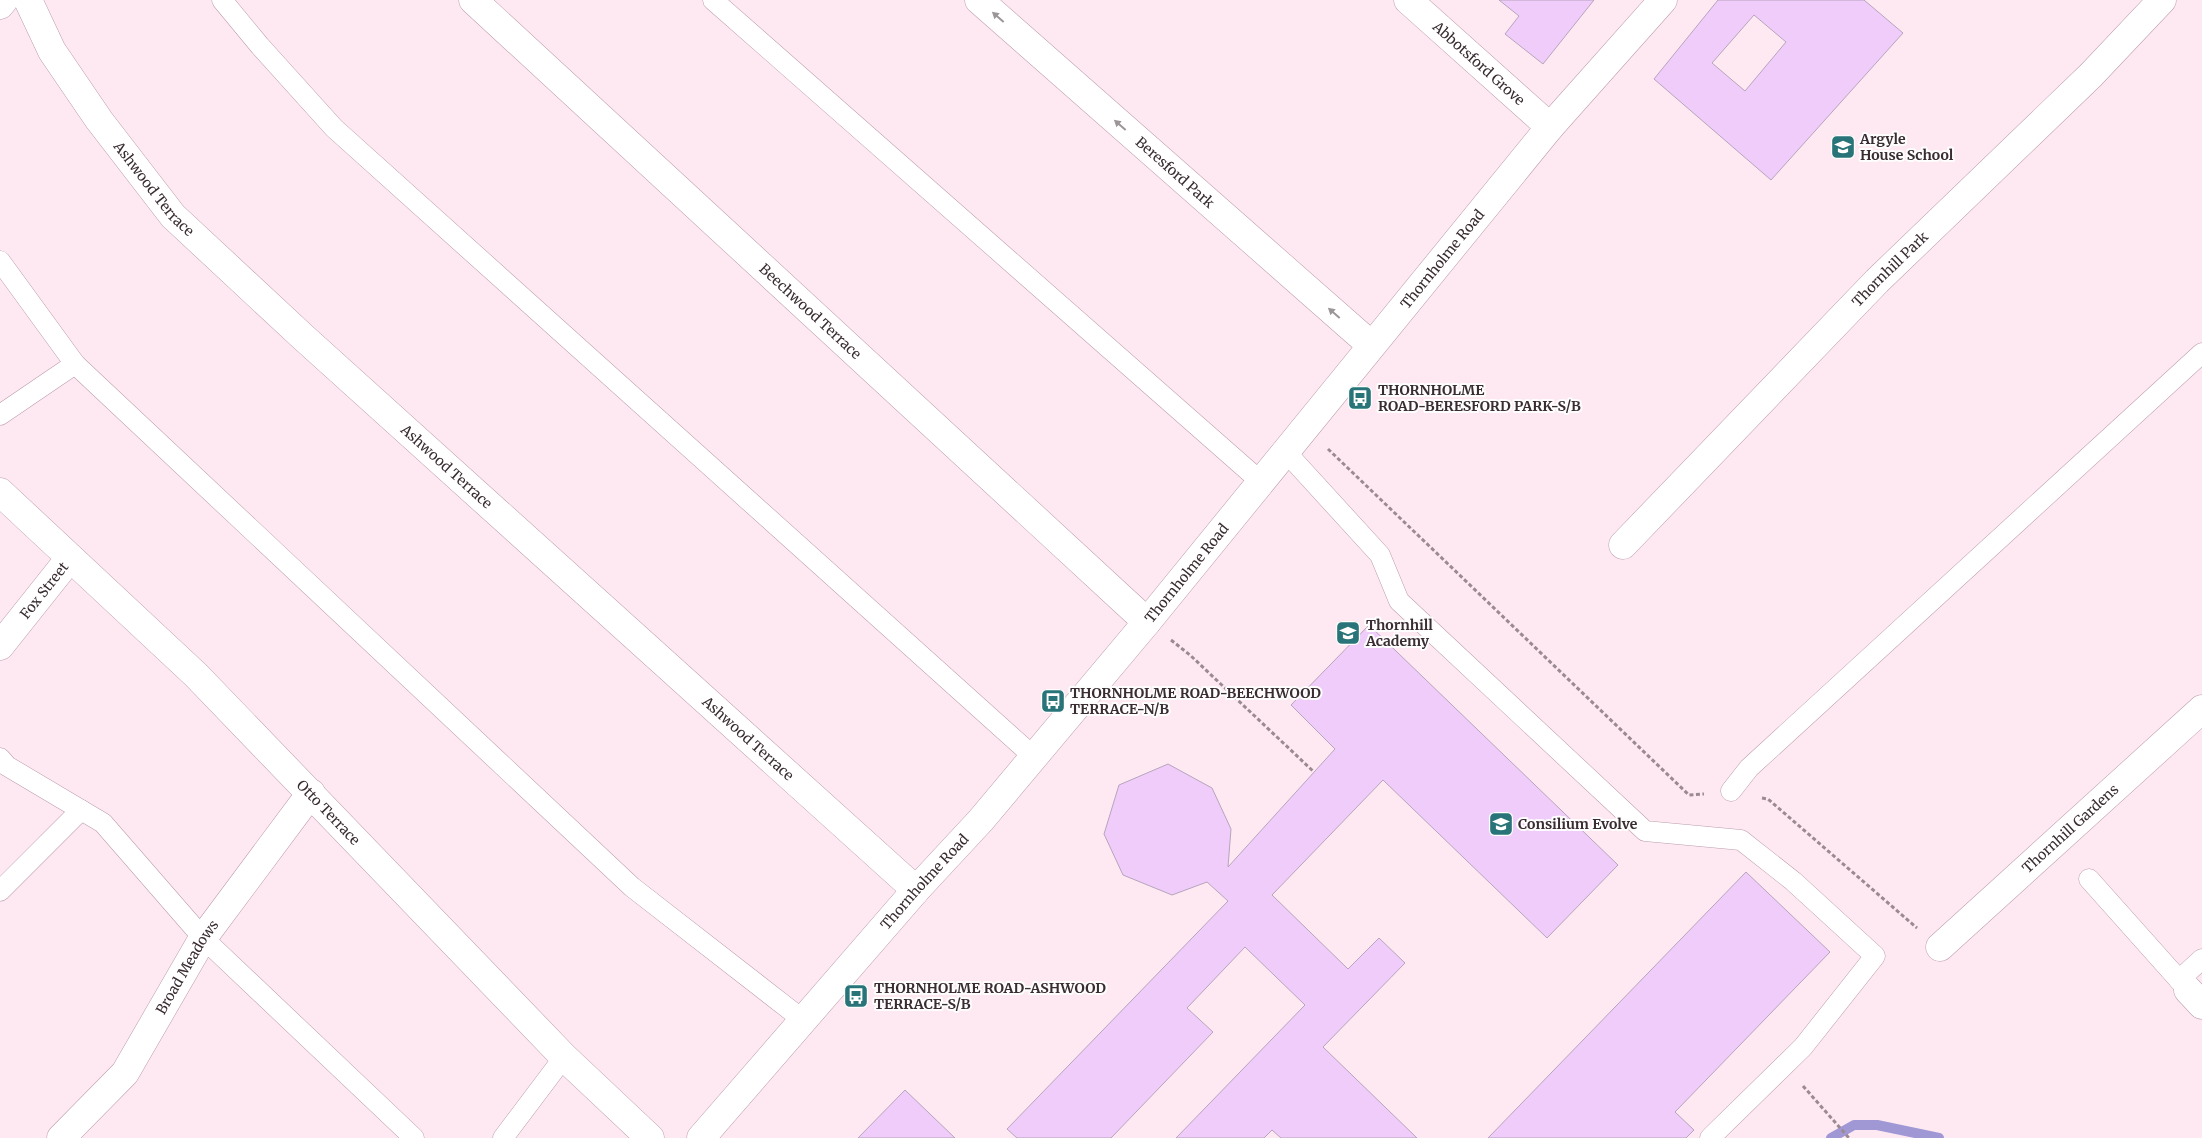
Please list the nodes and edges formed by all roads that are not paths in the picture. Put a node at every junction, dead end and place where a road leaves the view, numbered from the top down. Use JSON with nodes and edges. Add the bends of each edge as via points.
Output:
{"nodes":[{"id":1,"x":4,"y":0,"type":"edge"},
{"id":2,"x":28,"y":0,"type":"edge"},
{"id":3,"x":222,"y":0,"type":"edge"},
{"id":4,"x":472,"y":0,"type":"edge"},
{"id":5,"x":713,"y":0,"type":"edge"},
{"id":6,"x":979,"y":0,"type":"edge"},
{"id":7,"x":1408,"y":0,"type":"edge"},
{"id":8,"x":2162,"y":0,"type":"edge"},
{"id":9,"x":1657,"y":2,"type":"edge"},
{"id":10,"x":0,"y":5,"type":"edge"},
{"id":11,"x":1550,"y":126,"type":"junction"},
{"id":12,"x":0,"y":261,"type":"edge"},
{"id":13,"x":1371,"y":345,"type":"junction"},
{"id":14,"x":2202,"y":353,"type":"edge"},
{"id":15,"x":75,"y":364,"type":"junction"},
{"id":16,"x":0,"y":415,"type":"edge"},
{"id":17,"x":1285,"y":451,"type":"junction"},
{"id":18,"x":1260,"y":481,"type":"junction"},
{"id":19,"x":0,"y":492,"type":"edge"},
{"id":20,"x":1623,"y":545,"type":"dead end"},
{"id":21,"x":70,"y":558,"type":"junction"},
{"id":22,"x":1147,"y":622,"type":"junction"},
{"id":23,"x":0,"y":646,"type":"edge"},
{"id":24,"x":2202,"y":709,"type":"edge"},
{"id":25,"x":1034,"y":757,"type":"junction"},
{"id":26,"x":0,"y":758,"type":"edge"},
{"id":27,"x":1731,"y":791,"type":"road end"},
{"id":28,"x":311,"y":793,"type":"junction"},
{"id":29,"x":81,"y":810,"type":"junction"},
{"id":30,"x":2089,"y":879,"type":"dead end"},
{"id":31,"x":916,"y":890,"type":"junction"},
{"id":32,"x":0,"y":891,"type":"edge"},
{"id":33,"x":203,"y":938,"type":"junction"},
{"id":34,"x":1940,"y":947,"type":"road end"},
{"id":35,"x":2202,"y":958,"type":"edge"},
{"id":36,"x":2190,"y":992,"type":"edge"},
{"id":37,"x":804,"y":1020,"type":"junction"},
{"id":38,"x":564,"y":1057,"type":"junction"},
{"id":39,"x":60,"y":1138,"type":"edge"},
{"id":40,"x":414,"y":1138,"type":"edge"},
{"id":41,"x":503,"y":1138,"type":"edge"},
{"id":42,"x":650,"y":1138,"type":"edge"},
{"id":43,"x":701,"y":1138,"type":"edge"},
{"id":44,"x":1710,"y":1138,"type":"edge"}],
"edges":[{"from":1,"to":10,"type":"street"},
{"from":2,"to":31,"type":"street","name":"Ashwood Terrace","via":[[57,58],[98,120],[173,216]]},
{"from":3,"to":25,"type":"lane","via":[[334,128]]},
{"from":4,"to":22,"type":"street","name":"Beechwood Terrace"},
{"from":5,"to":18,"type":"lane"},
{"from":13,"to":6,"type":"street","name":"Beresford Park","one_way":true},
{"from":7,"to":11,"type":"street","name":"Abbotsford Grove"},
{"from":8,"to":20,"type":"street","name":"Thornhill Park","via":[[2091,75],[1877,281]]},
{"from":9,"to":11,"type":"street","name":"Thornholme Road"},
{"from":11,"to":13,"type":"street","name":"Thornholme Road"},
{"from":12,"to":15,"type":"lane"},
{"from":13,"to":17,"type":"street","name":"Thornholme Road"},
{"from":14,"to":27,"type":"lane","via":[[1756,761]]},
{"from":15,"to":16,"type":"lane"},
{"from":15,"to":37,"type":"lane","via":[[632,886]]},
{"from":17,"to":18,"type":"street","name":"Thornholme Road"},
{"from":17,"to":44,"type":"lane","via":[[1380,555],[1399,601],[1645,831],[1741,840],[1793,881],[1875,956],[1803,1047]]},
{"from":18,"to":22,"type":"street","name":"Thornholme Road"},
{"from":19,"to":21,"type":"street","name":"Otto Terrace"},
{"from":21,"to":23,"type":"street","name":"Fox Street"},
{"from":21,"to":28,"type":"street","name":"Otto Terrace","via":[[196,675]]},
{"from":22,"to":25,"type":"street","name":"Thornholme Road"},
{"from":24,"to":34,"type":"street","name":"Thornhill Gardens"},
{"from":25,"to":31,"type":"street","name":"Thornholme Road"},
{"from":26,"to":29,"type":"lane","via":[[7,766]]},
{"from":28,"to":33,"type":"street","name":"Broad Meadows"},
{"from":28,"to":38,"type":"street","name":"Otto Terrace"},
{"from":29,"to":32,"type":"lane"},
{"from":29,"to":33,"type":"lane","via":[[103,823]]},
{"from":30,"to":36,"type":"lane"},
{"from":31,"to":37,"type":"street","name":"Thornholme Road"},
{"from":33,"to":39,"type":"street","name":"Broad Meadows","via":[[125,1073]]},
{"from":33,"to":40,"type":"lane"},
{"from":35,"to":36,"type":"lane"},
{"from":37,"to":43,"type":"street","name":"Thornholme Road"},
{"from":38,"to":41,"type":"lane"},
{"from":38,"to":42,"type":"street","name":"Otto Terrace"}]}
